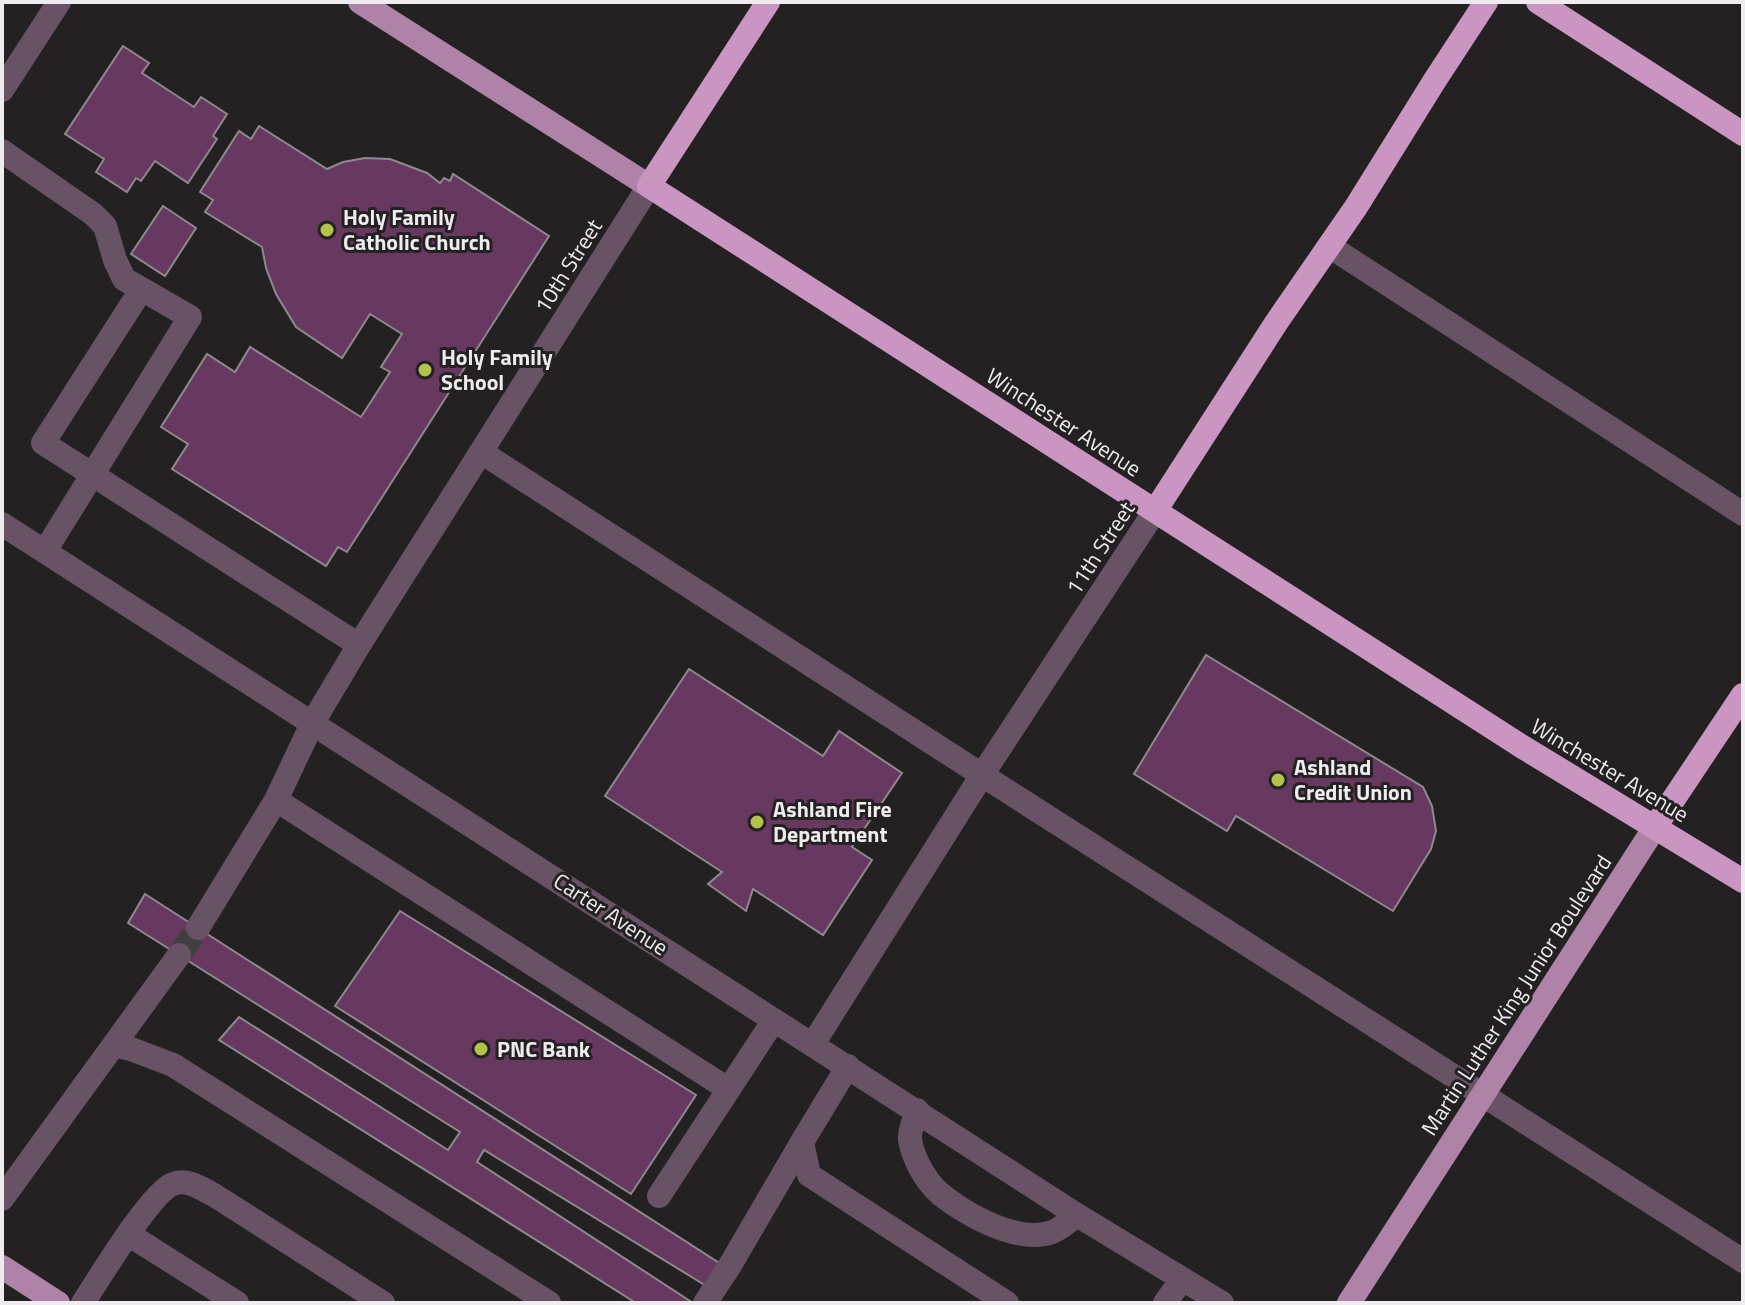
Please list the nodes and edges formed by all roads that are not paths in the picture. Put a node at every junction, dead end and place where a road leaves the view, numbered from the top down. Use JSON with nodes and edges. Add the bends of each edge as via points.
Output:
{"nodes":[{"id":1,"x":59,"y":2,"type":"edge"},
{"id":2,"x":360,"y":2,"type":"edge"},
{"id":3,"x":768,"y":2,"type":"edge"},
{"id":4,"x":1486,"y":2,"type":"edge"},
{"id":5,"x":1538,"y":2,"type":"edge"},
{"id":6,"x":2,"y":90,"type":"edge"},
{"id":7,"x":1743,"y":134,"type":"edge"},
{"id":8,"x":2,"y":151,"type":"edge"},
{"id":9,"x":649,"y":186,"type":"junction"},
{"id":10,"x":1329,"y":246,"type":"junction"},
{"id":11,"x":141,"y":290,"type":"junction"},
{"id":12,"x":481,"y":452,"type":"junction"},
{"id":13,"x":93,"y":475,"type":"junction"},
{"id":14,"x":1155,"y":511,"type":"junction"},
{"id":15,"x":1743,"y":514,"type":"edge"},
{"id":16,"x":2,"y":524,"type":"edge"},
{"id":17,"x":45,"y":551,"type":"junction"},
{"id":18,"x":359,"y":645,"type":"junction"},
{"id":19,"x":1743,"y":695,"type":"edge"},
{"id":20,"x":313,"y":722,"type":"junction"},
{"id":21,"x":982,"y":775,"type":"junction"},
{"id":22,"x":276,"y":800,"type":"junction"},
{"id":23,"x":1655,"y":827,"type":"junction"},
{"id":24,"x":1743,"y":881,"type":"edge"},
{"id":25,"x":198,"y":928,"type":"tunnel mouth"},
{"id":26,"x":179,"y":955,"type":"tunnel mouth"},
{"id":27,"x":774,"y":1020,"type":"junction"},
{"id":28,"x":813,"y":1044,"type":"junction"},
{"id":29,"x":114,"y":1045,"type":"junction"},
{"id":30,"x":848,"y":1066,"type":"junction"},
{"id":31,"x":728,"y":1089,"type":"junction"},
{"id":32,"x":1482,"y":1095,"type":"junction"},
{"id":33,"x":917,"y":1110,"type":"junction"},
{"id":34,"x":802,"y":1142,"type":"junction"},
{"id":35,"x":659,"y":1196,"type":"dead end"},
{"id":36,"x":2,"y":1199,"type":"edge"},
{"id":37,"x":1077,"y":1215,"type":"junction"},
{"id":38,"x":128,"y":1234,"type":"junction"},
{"id":39,"x":1743,"y":1261,"type":"edge"},
{"id":40,"x":2,"y":1267,"type":"edge"},
{"id":41,"x":1182,"y":1279,"type":"junction"},
{"id":42,"x":27,"y":1295,"type":"edge"},
{"id":43,"x":58,"y":1303,"type":"edge"},
{"id":44,"x":83,"y":1303,"type":"edge"},
{"id":45,"x":237,"y":1303,"type":"edge"},
{"id":46,"x":383,"y":1303,"type":"edge"},
{"id":47,"x":549,"y":1303,"type":"edge"},
{"id":48,"x":705,"y":1303,"type":"edge"},
{"id":49,"x":1007,"y":1303,"type":"edge"},
{"id":50,"x":1165,"y":1303,"type":"edge"},
{"id":51,"x":1222,"y":1303,"type":"edge"},
{"id":52,"x":1349,"y":1303,"type":"edge"}],
"edges":[{"from":1,"to":6,"type":"street"},
{"from":2,"to":9,"type":"main road","name":"Winchester Avenue"},
{"from":3,"to":9,"type":"highway","name":"10th Street"},
{"from":4,"to":10,"type":"highway","name":"11th Street"},
{"from":5,"to":7,"type":"highway"},
{"from":8,"to":11,"type":"street","via":[[105,226],[124,279]]},
{"from":9,"to":12,"type":"street","name":"10th Street"},
{"from":9,"to":14,"type":"highway","name":"Winchester Avenue"},
{"from":10,"to":14,"type":"highway","name":"11th Street"},
{"from":10,"to":15,"type":"street"},
{"from":11,"to":13,"type":"street","via":[[43,443]]},
{"from":11,"to":13,"type":"street","via":[[190,317]]},
{"from":12,"to":18,"type":"street","name":"10th Street"},
{"from":12,"to":21,"type":"street"},
{"from":13,"to":17,"type":"street"},
{"from":13,"to":18,"type":"street"},
{"from":14,"to":21,"type":"street","name":"11th Street"},
{"from":14,"to":23,"type":"highway","name":"Winchester Avenue"},
{"from":16,"to":17,"type":"street","name":"Carter Avenue"},
{"from":17,"to":20,"type":"street","name":"Carter Avenue"},
{"from":18,"to":20,"type":"street","name":"10th Street"},
{"from":19,"to":23,"type":"highway","name":"Martin Luther King Junior Boulevard"},
{"from":20,"to":22,"type":"street","name":"10th Street"},
{"from":20,"to":27,"type":"street","name":"Carter Avenue"},
{"from":21,"to":28,"type":"street","name":"11th Street"},
{"from":21,"to":32,"type":"street"},
{"from":22,"to":25,"type":"street","name":"10th Street"},
{"from":22,"to":31,"type":"street"},
{"from":23,"to":24,"type":"highway","name":"Winchester Avenue"},
{"from":23,"to":32,"type":"main road","name":"Martin Luther King Junior Boulevard"},
{"from":26,"to":29,"type":"street"},
{"from":27,"to":28,"type":"street","name":"Carter Avenue"},
{"from":27,"to":31,"type":"street"},
{"from":28,"to":30,"type":"street","name":"Carter Avenue"},
{"from":29,"to":36,"type":"street"},
{"from":29,"to":47,"type":"street","via":[[173,1065]]},
{"from":30,"to":33,"type":"street","name":"Carter Avenue"},
{"from":30,"to":34,"type":"street"},
{"from":31,"to":35,"type":"street"},
{"from":32,"to":39,"type":"street"},
{"from":32,"to":52,"type":"main road","name":"Martin Luther King Junior Boulevard"},
{"from":33,"to":37,"type":"street","name":"Carter Avenue"},
{"from":33,"to":37,"type":"street","via":[[909,1136],[914,1155],[935,1188],[955,1203],[994,1227],[1013,1232],[1052,1232]]},
{"from":34,"to":48,"type":"street"},
{"from":34,"to":49,"type":"street","via":[[809,1175]]},
{"from":37,"to":41,"type":"street","name":"Carter Avenue"},
{"from":38,"to":44,"type":"street"},
{"from":38,"to":45,"type":"street"},
{"from":38,"to":46,"type":"street","via":[[163,1190],[189,1183]]},
{"from":40,"to":42,"type":"main road"},
{"from":41,"to":50,"type":"street"},
{"from":41,"to":51,"type":"street","name":"Carter Avenue"},
{"from":42,"to":43,"type":"main road"}]}
